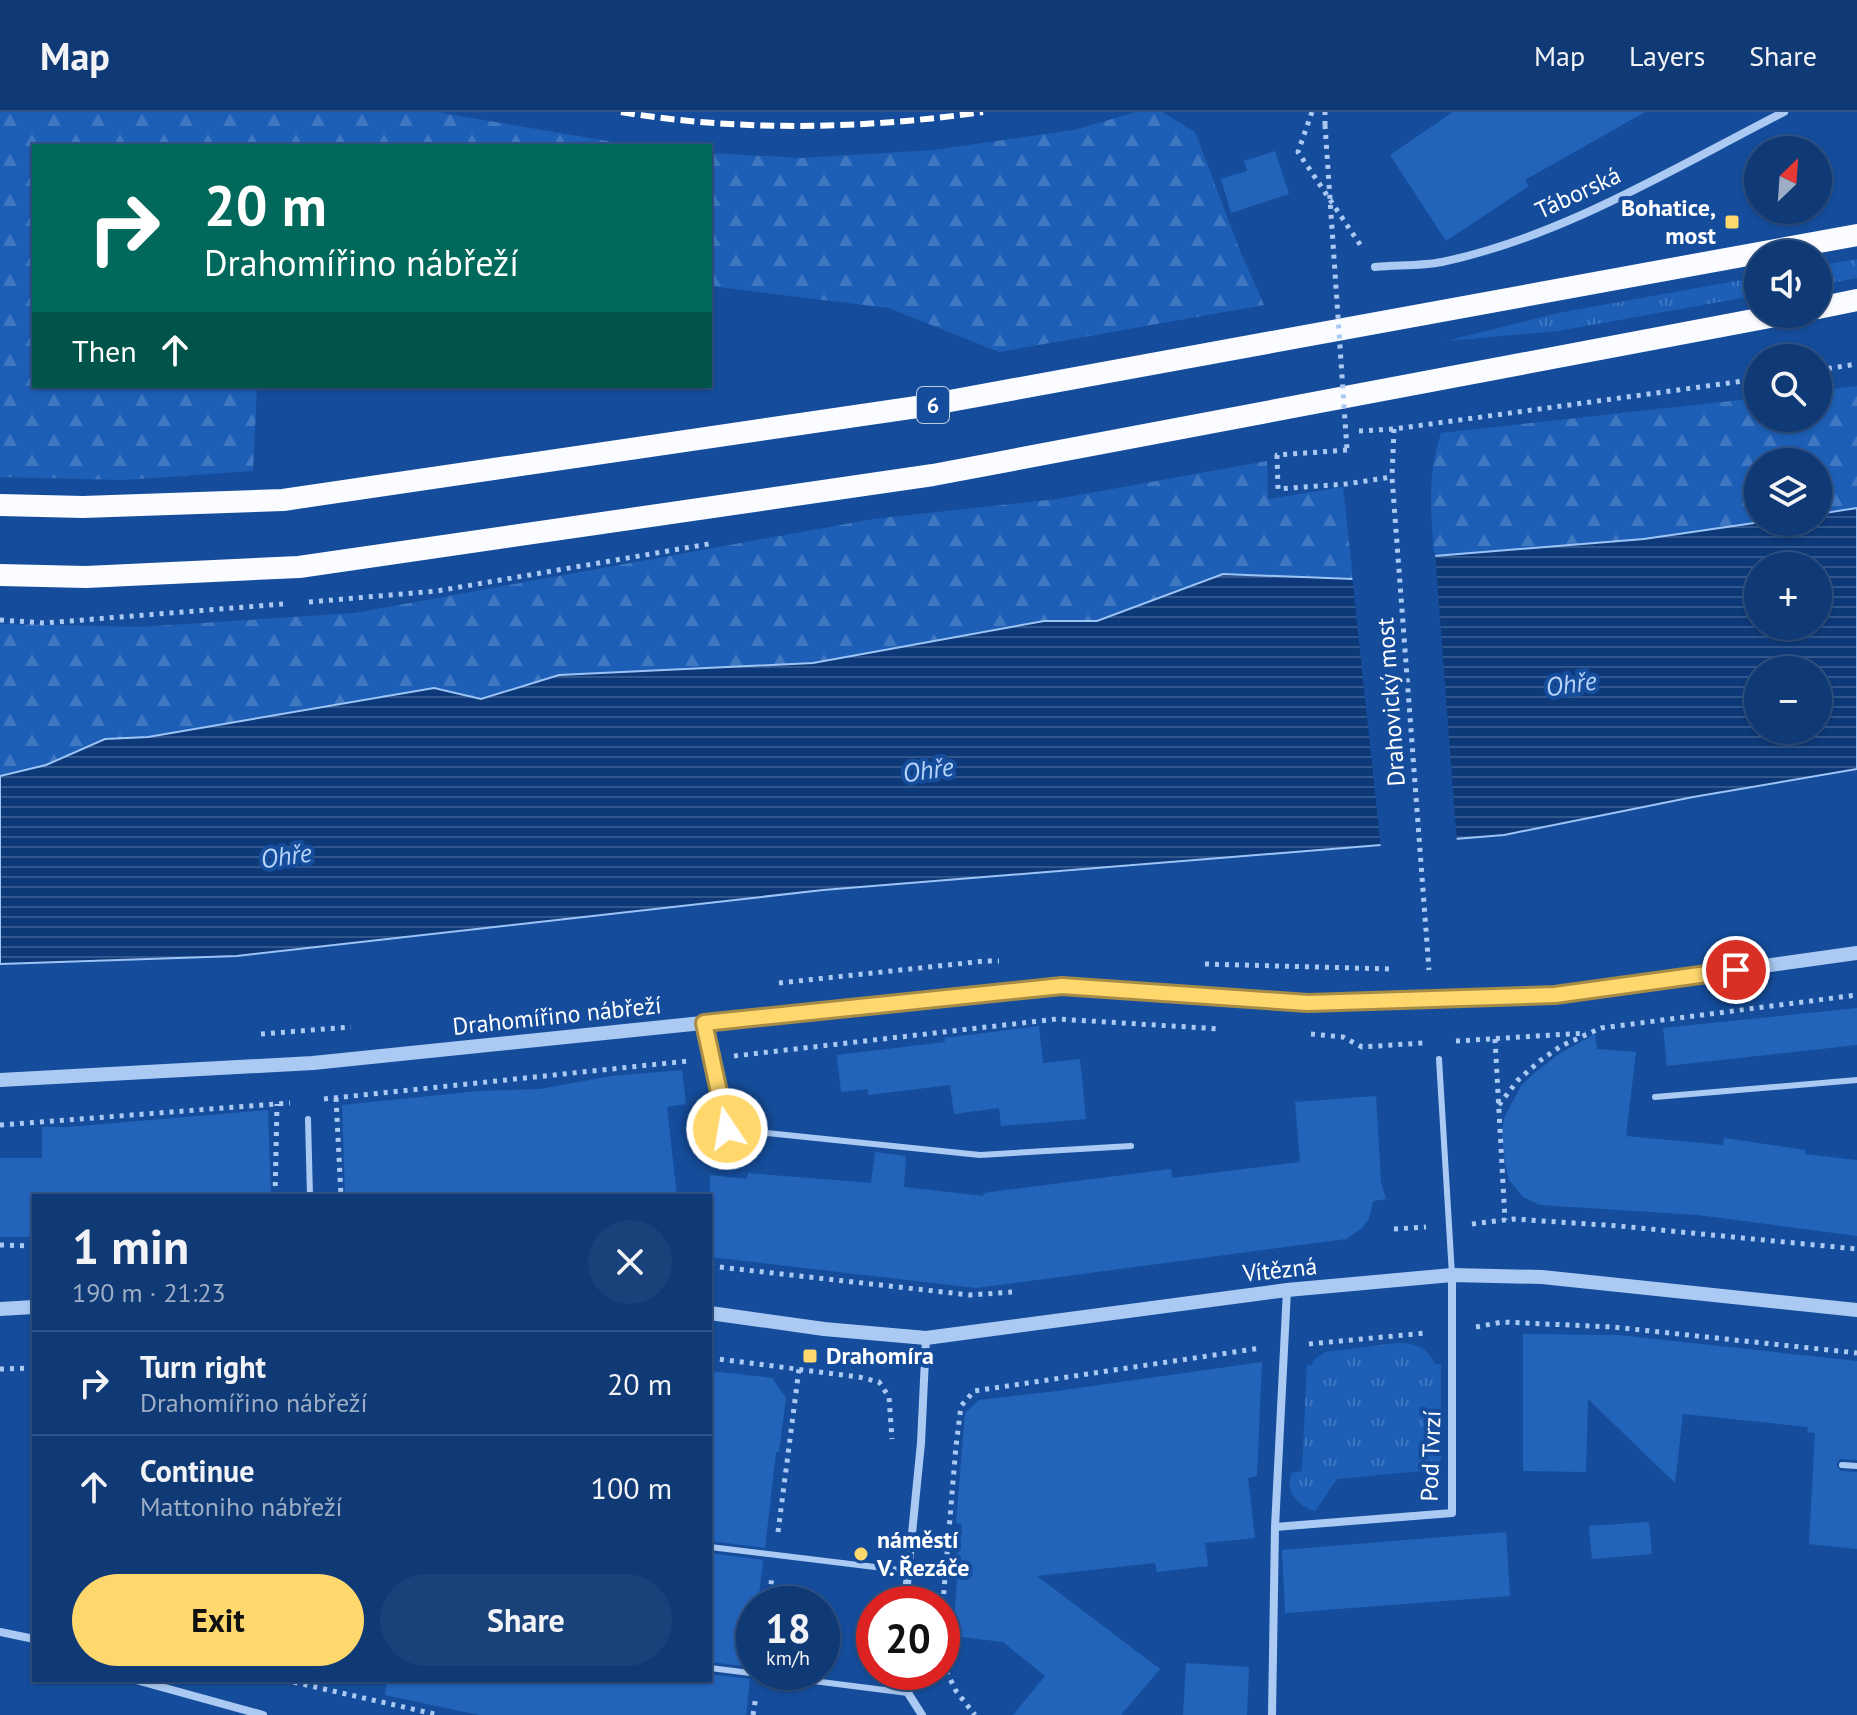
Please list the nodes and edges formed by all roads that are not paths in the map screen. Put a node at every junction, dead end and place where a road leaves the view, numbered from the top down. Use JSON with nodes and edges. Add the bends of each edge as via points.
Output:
{"nodes":[{"id":1,"x":1784,"y":112,"type":"edge"},
{"id":2,"x":1857,"y":235,"type":"edge"},
{"id":3,"x":1375,"y":267,"type":"road end"},
{"id":4,"x":1857,"y":300,"type":"edge"},
{"id":5,"x":1832,"y":305,"type":"edge"},
{"id":6,"x":1744,"y":322,"type":"edge"},
{"id":7,"x":0,"y":505,"type":"edge"},
{"id":8,"x":0,"y":575,"type":"edge"},
{"id":9,"x":1857,"y":953,"type":"edge"},
{"id":10,"x":704,"y":1023,"type":"junction"},
{"id":11,"x":1439,"y":1059,"type":"dead end"},
{"id":12,"x":0,"y":1080,"type":"edge"},
{"id":13,"x":1857,"y":1080,"type":"edge"},
{"id":14,"x":1655,"y":1097,"type":"dead end"},
{"id":15,"x":308,"y":1119,"type":"dead end"},
{"id":16,"x":1131,"y":1146,"type":"dead end"},
{"id":17,"x":310,"y":1194,"type":"edge"},
{"id":18,"x":1452,"y":1275,"type":"junction"},
{"id":19,"x":1287,"y":1290,"type":"junction"},
{"id":20,"x":32,"y":1307,"type":"edge"},
{"id":21,"x":0,"y":1309,"type":"edge"},
{"id":22,"x":1857,"y":1310,"type":"edge"},
{"id":23,"x":712,"y":1313,"type":"edge"},
{"id":24,"x":926,"y":1338,"type":"junction"},
{"id":25,"x":1842,"y":1465,"type":"dead end"},
{"id":26,"x":1857,"y":1466,"type":"edge"},
{"id":27,"x":1275,"y":1527,"type":"junction"},
{"id":28,"x":712,"y":1547,"type":"edge"},
{"id":29,"x":908,"y":1571,"type":"junction"},
{"id":30,"x":907,"y":1586,"type":"edge"},
{"id":31,"x":0,"y":1632,"type":"edge"},
{"id":32,"x":32,"y":1639,"type":"edge"},
{"id":33,"x":712,"y":1668,"type":"edge"},
{"id":34,"x":142,"y":1682,"type":"edge"},
{"id":35,"x":907,"y":1690,"type":"edge"},
{"id":36,"x":908,"y":1693,"type":"junction"},
{"id":37,"x":263,"y":1715,"type":"edge"},
{"id":38,"x":922,"y":1715,"type":"edge"},
{"id":39,"x":1272,"y":1715,"type":"edge"}],
"edges":[{"from":1,"to":3,"type":"street","name":"Táborská","via":[[1538,234],[1440,262]]},
{"from":2,"to":7,"type":"highway","number":"6","via":[[917,407],[283,500]]},
{"from":4,"to":5,"type":"highway"},
{"from":6,"to":8,"type":"highway","via":[[902,480],[299,567],[86,577]]},
{"from":9,"to":10,"type":"street","name":"Drahomířino nábřeží","via":[[1555,995],[1308,1003],[1062,986]]},
{"from":10,"to":12,"type":"street","name":"Drahomířino nábřeží","via":[[313,1063]]},
{"from":10,"to":16,"type":"lane","via":[[727,1129],[980,1155]]},
{"from":11,"to":18,"type":"lane"},
{"from":13,"to":14,"type":"lane"},
{"from":15,"to":17,"type":"lane"},
{"from":18,"to":19,"type":"street","name":"Vítězná"},
{"from":18,"to":22,"type":"street","name":"Vítězná","via":[[1542,1277]]},
{"from":18,"to":27,"type":"street","name":"Pod Tvrzí","via":[[1452,1513]]},
{"from":19,"to":24,"type":"street","name":"Vítězná"},
{"from":19,"to":27,"type":"street"},
{"from":20,"to":21,"type":"street"},
{"from":23,"to":24,"type":"street","name":"Vítězná"},
{"from":24,"to":29,"type":"street"},
{"from":25,"to":26,"type":"lane"},
{"from":27,"to":39,"type":"street"},
{"from":28,"to":29,"type":"lane"},
{"from":29,"to":30,"type":"street"},
{"from":31,"to":32,"type":"street"},
{"from":33,"to":36,"type":"lane"},
{"from":34,"to":37,"type":"street"},
{"from":35,"to":36,"type":"street"},
{"from":36,"to":38,"type":"street"}]}
